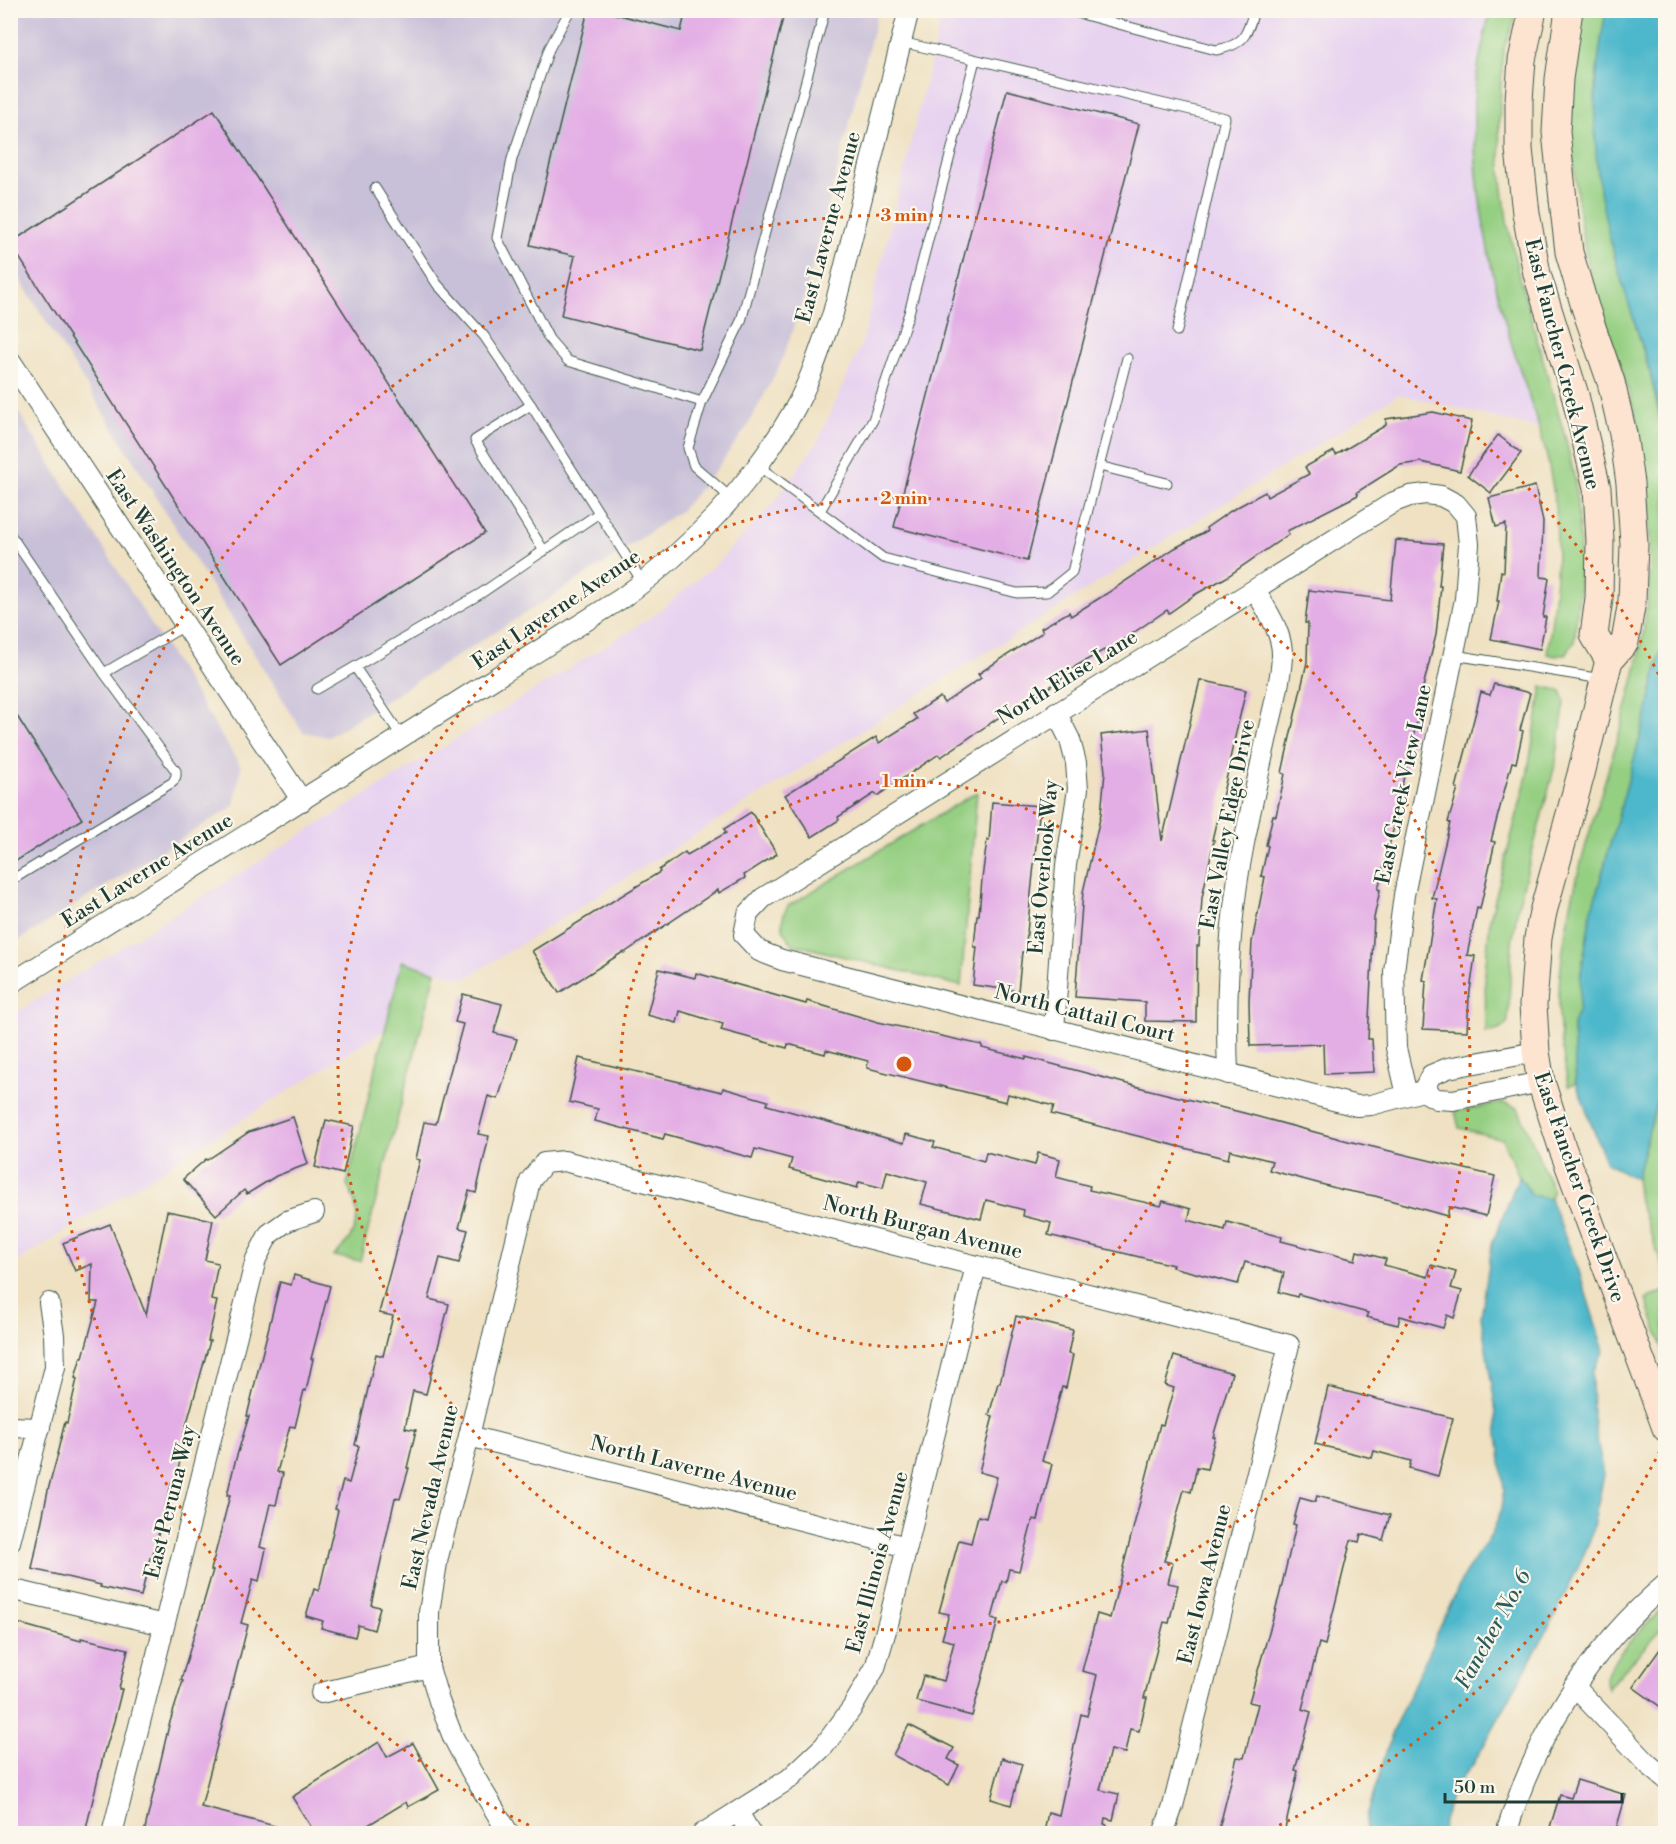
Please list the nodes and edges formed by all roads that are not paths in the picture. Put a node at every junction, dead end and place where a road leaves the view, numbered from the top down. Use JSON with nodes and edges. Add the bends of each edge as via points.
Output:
{"nodes":[{"id":1,"x":570,"y":10,"type":"edge"},
{"id":2,"x":825,"y":10,"type":"edge"},
{"id":3,"x":909,"y":10,"type":"edge"},
{"id":4,"x":1066,"y":10,"type":"edge"},
{"id":5,"x":1254,"y":10,"type":"edge"},
{"id":6,"x":1533,"y":10,"type":"edge"},
{"id":7,"x":1569,"y":10,"type":"edge"},
{"id":8,"x":901,"y":42,"type":"junction"},
{"id":9,"x":975,"y":60,"type":"junction"},
{"id":10,"x":375,"y":188,"type":"dead end"},
{"id":11,"x":1177,"y":332,"type":"dead end"},
{"id":12,"x":1127,"y":358,"type":"dead end"},
{"id":13,"x":10,"y":360,"type":"edge"},
{"id":14,"x":702,"y":402,"type":"junction"},
{"id":15,"x":531,"y":405,"type":"junction"},
{"id":16,"x":757,"y":465,"type":"junction"},
{"id":17,"x":1099,"y":466,"type":"junction"},
{"id":18,"x":1167,"y":483,"type":"dead end"},
{"id":19,"x":1441,"y":496,"type":"joint"},
{"id":20,"x":731,"y":498,"type":"junction"},
{"id":21,"x":820,"y":511,"type":"junction"},
{"id":22,"x":599,"y":513,"type":"junction"},
{"id":23,"x":10,"y":534,"type":"edge"},
{"id":24,"x":544,"y":551,"type":"junction"},
{"id":25,"x":643,"y":583,"type":"junction"},
{"id":26,"x":1255,"y":590,"type":"junction"},
{"id":27,"x":186,"y":625,"type":"junction"},
{"id":28,"x":1454,"y":655,"type":"junction"},
{"id":29,"x":354,"y":667,"type":"junction"},
{"id":30,"x":1607,"y":670,"type":"junction"},
{"id":31,"x":104,"y":673,"type":"junction"},
{"id":32,"x":317,"y":688,"type":"dead end"},
{"id":33,"x":1056,"y":712,"type":"junction"},
{"id":34,"x":402,"y":737,"type":"junction"},
{"id":35,"x":302,"y":801,"type":"junction"},
{"id":36,"x":10,"y":880,"type":"edge"},
{"id":37,"x":744,"y":935,"type":"joint"},
{"id":38,"x":10,"y":984,"type":"edge"},
{"id":39,"x":1054,"y":1030,"type":"junction"},
{"id":40,"x":1536,"y":1052,"type":"junction"},
{"id":41,"x":1228,"y":1074,"type":"junction"},
{"id":42,"x":1541,"y":1082,"type":"junction"},
{"id":43,"x":1415,"y":1093,"type":"junction"},
{"id":44,"x":544,"y":1163,"type":"joint"},
{"id":45,"x":314,"y":1212,"type":"dead end"},
{"id":46,"x":976,"y":1266,"type":"junction"},
{"id":47,"x":49,"y":1303,"type":"dead end"},
{"id":48,"x":1289,"y":1345,"type":"joint"},
{"id":49,"x":10,"y":1427,"type":"edge"},
{"id":50,"x":40,"y":1428,"type":"junction"},
{"id":51,"x":1665,"y":1428,"type":"edge"},
{"id":52,"x":469,"y":1436,"type":"junction"},
{"id":53,"x":10,"y":1542,"type":"edge"},
{"id":54,"x":908,"y":1547,"type":"junction"},
{"id":55,"x":1665,"y":1584,"type":"edge"},
{"id":56,"x":10,"y":1589,"type":"edge"},
{"id":57,"x":164,"y":1625,"type":"junction"},
{"id":58,"x":429,"y":1667,"type":"junction"},
{"id":59,"x":1574,"y":1686,"type":"junction"},
{"id":60,"x":321,"y":1693,"type":"dead end"},
{"id":61,"x":1665,"y":1779,"type":"edge"},
{"id":62,"x":738,"y":1812,"type":"junction"},
{"id":63,"x":112,"y":1833,"type":"edge"},
{"id":64,"x":509,"y":1833,"type":"edge"},
{"id":65,"x":702,"y":1833,"type":"edge"},
{"id":66,"x":751,"y":1833,"type":"edge"},
{"id":67,"x":1163,"y":1833,"type":"edge"},
{"id":68,"x":1506,"y":1833,"type":"edge"}],
"edges":[{"from":1,"to":14,"type":"lane","via":[[549,49],[513,159],[497,238],[549,339],[568,361]]},
{"from":2,"to":14,"type":"lane","via":[[741,321]]},
{"from":3,"to":8,"type":"street","name":"East Laverne Avenue"},
{"from":4,"to":5,"type":"lane","via":[[1216,50],[1231,47],[1244,38]]},
{"from":6,"to":30,"type":"street","name":"East Fancher Creek Avenue","via":[[1522,60],[1519,100],[1519,149],[1526,213],[1537,274],[1575,395],[1597,488],[1599,598],[1594,635]]},
{"from":7,"to":30,"type":"street","name":"East Fancher Creek Avenue","via":[[1556,132],[1569,252],[1611,382],[1623,434],[1634,544],[1632,601],[1625,642]]},
{"from":8,"to":9,"type":"lane"},
{"from":8,"to":16,"type":"street","name":"East Laverne Avenue","via":[[833,313],[794,410]]},
{"from":9,"to":11,"type":"lane","via":[[1225,118]]},
{"from":9,"to":21,"type":"lane","via":[[909,313],[873,420]]},
{"from":10,"to":15,"type":"lane","via":[[437,284],[484,336]]},
{"from":12,"to":17,"type":"lane"},
{"from":13,"to":27,"type":"street","name":"East Washington Avenue"},
{"from":14,"to":20,"type":"lane","via":[[688,448],[694,466]]},
{"from":15,"to":22,"type":"lane"},
{"from":15,"to":24,"type":"lane","via":[[475,440]]},
{"from":16,"to":20,"type":"street","name":"East Laverne Avenue"},
{"from":16,"to":21,"type":"lane"},
{"from":17,"to":18,"type":"lane"},
{"from":17,"to":21,"type":"lane","via":[[1072,572],[1047,592],[1017,593],[883,558]]},
{"from":19,"to":26,"type":"street","name":"North Elise Lane","via":[[1410,496],[1394,502]]},
{"from":19,"to":28,"type":"street","name":"East Creek View Lane","via":[[1456,504],[1466,516],[1469,544],[1465,599]]},
{"from":20,"to":25,"type":"street","name":"East Laverne Avenue","via":[[690,543]]},
{"from":22,"to":24,"type":"lane"},
{"from":22,"to":25,"type":"lane"},
{"from":23,"to":31,"type":"lane"},
{"from":24,"to":29,"type":"lane","via":[[480,594]]},
{"from":25,"to":34,"type":"street","name":"East Laverne Avenue"},
{"from":26,"to":33,"type":"street","name":"North Elise Lane"},
{"from":26,"to":41,"type":"street","name":"East Valley Edge Drive","via":[[1275,626],[1282,654],[1235,893],[1226,1007]]},
{"from":27,"to":31,"type":"lane"},
{"from":27,"to":35,"type":"street","name":"East Washington Avenue"},
{"from":28,"to":30,"type":"lane"},
{"from":28,"to":43,"type":"street","name":"East Creek View Lane","via":[[1404,896],[1394,971],[1396,1048]]},
{"from":29,"to":32,"type":"lane"},
{"from":29,"to":34,"type":"lane"},
{"from":30,"to":40,"type":"street","name":"East Fancher Creek Drive","via":[[1538,938],[1533,1005]]},
{"from":31,"to":36,"type":"lane","via":[[176,776],[173,782]]},
{"from":33,"to":37,"type":"street","name":"North Elise Lane","via":[[763,898],[748,914]]},
{"from":33,"to":39,"type":"street","name":"East Overlook Way","via":[[1070,740],[1078,789],[1066,865]]},
{"from":34,"to":35,"type":"street","name":"East Laverne Avenue"},
{"from":35,"to":38,"type":"street","name":"East Laverne Avenue"},
{"from":37,"to":39,"type":"street","name":"North Cattail Court","via":[[759,951],[782,960]]},
{"from":39,"to":41,"type":"street","name":"North Cattail Court"},
{"from":40,"to":42,"type":"street","name":"East Fancher Creek Drive"},
{"from":40,"to":43,"type":"street","via":[[1448,1068],[1431,1075]]},
{"from":41,"to":43,"type":"street","name":"North Cattail Court","via":[[1356,1106],[1371,1106]]},
{"from":42,"to":43,"type":"street","via":[[1453,1100]]},
{"from":42,"to":51,"type":"street","name":"East Fancher Creek Drive"},
{"from":44,"to":46,"type":"street","name":"North Burgan Avenue","via":[[564,1161]]},
{"from":44,"to":52,"type":"street","name":"East Nevada Avenue","via":[[530,1181]]},
{"from":45,"to":57,"type":"street","name":"East Peruna Way","via":[[287,1221],[269,1234],[256,1259]]},
{"from":46,"to":48,"type":"street","name":"North Burgan Avenue"},
{"from":46,"to":54,"type":"street","name":"East Illinois Avenue"},
{"from":47,"to":50,"type":"street","via":[[55,1367]]},
{"from":48,"to":67,"type":"street","name":"East Iowa Avenue"},
{"from":49,"to":50,"type":"street"},
{"from":50,"to":53,"type":"street"},
{"from":52,"to":54,"type":"street","name":"North Laverne Avenue"},
{"from":52,"to":58,"type":"street","name":"East Nevada Avenue","via":[[438,1557],[429,1612]]},
{"from":54,"to":62,"type":"street","name":"East Illinois Avenue","via":[[875,1668],[852,1708],[824,1746],[789,1779]]},
{"from":55,"to":59,"type":"street","via":[[1609,1640]]},
{"from":56,"to":57,"type":"street"},
{"from":57,"to":63,"type":"street","name":"East Peruna Way"},
{"from":58,"to":60,"type":"street"},
{"from":58,"to":64,"type":"street","name":"East Nevada Avenue","via":[[453,1737]]},
{"from":59,"to":61,"type":"street"},
{"from":59,"to":68,"type":"street","via":[[1543,1738],[1516,1798]]},
{"from":62,"to":65,"type":"street","name":"East Illinois Avenue"},
{"from":62,"to":66,"type":"street"}]}
